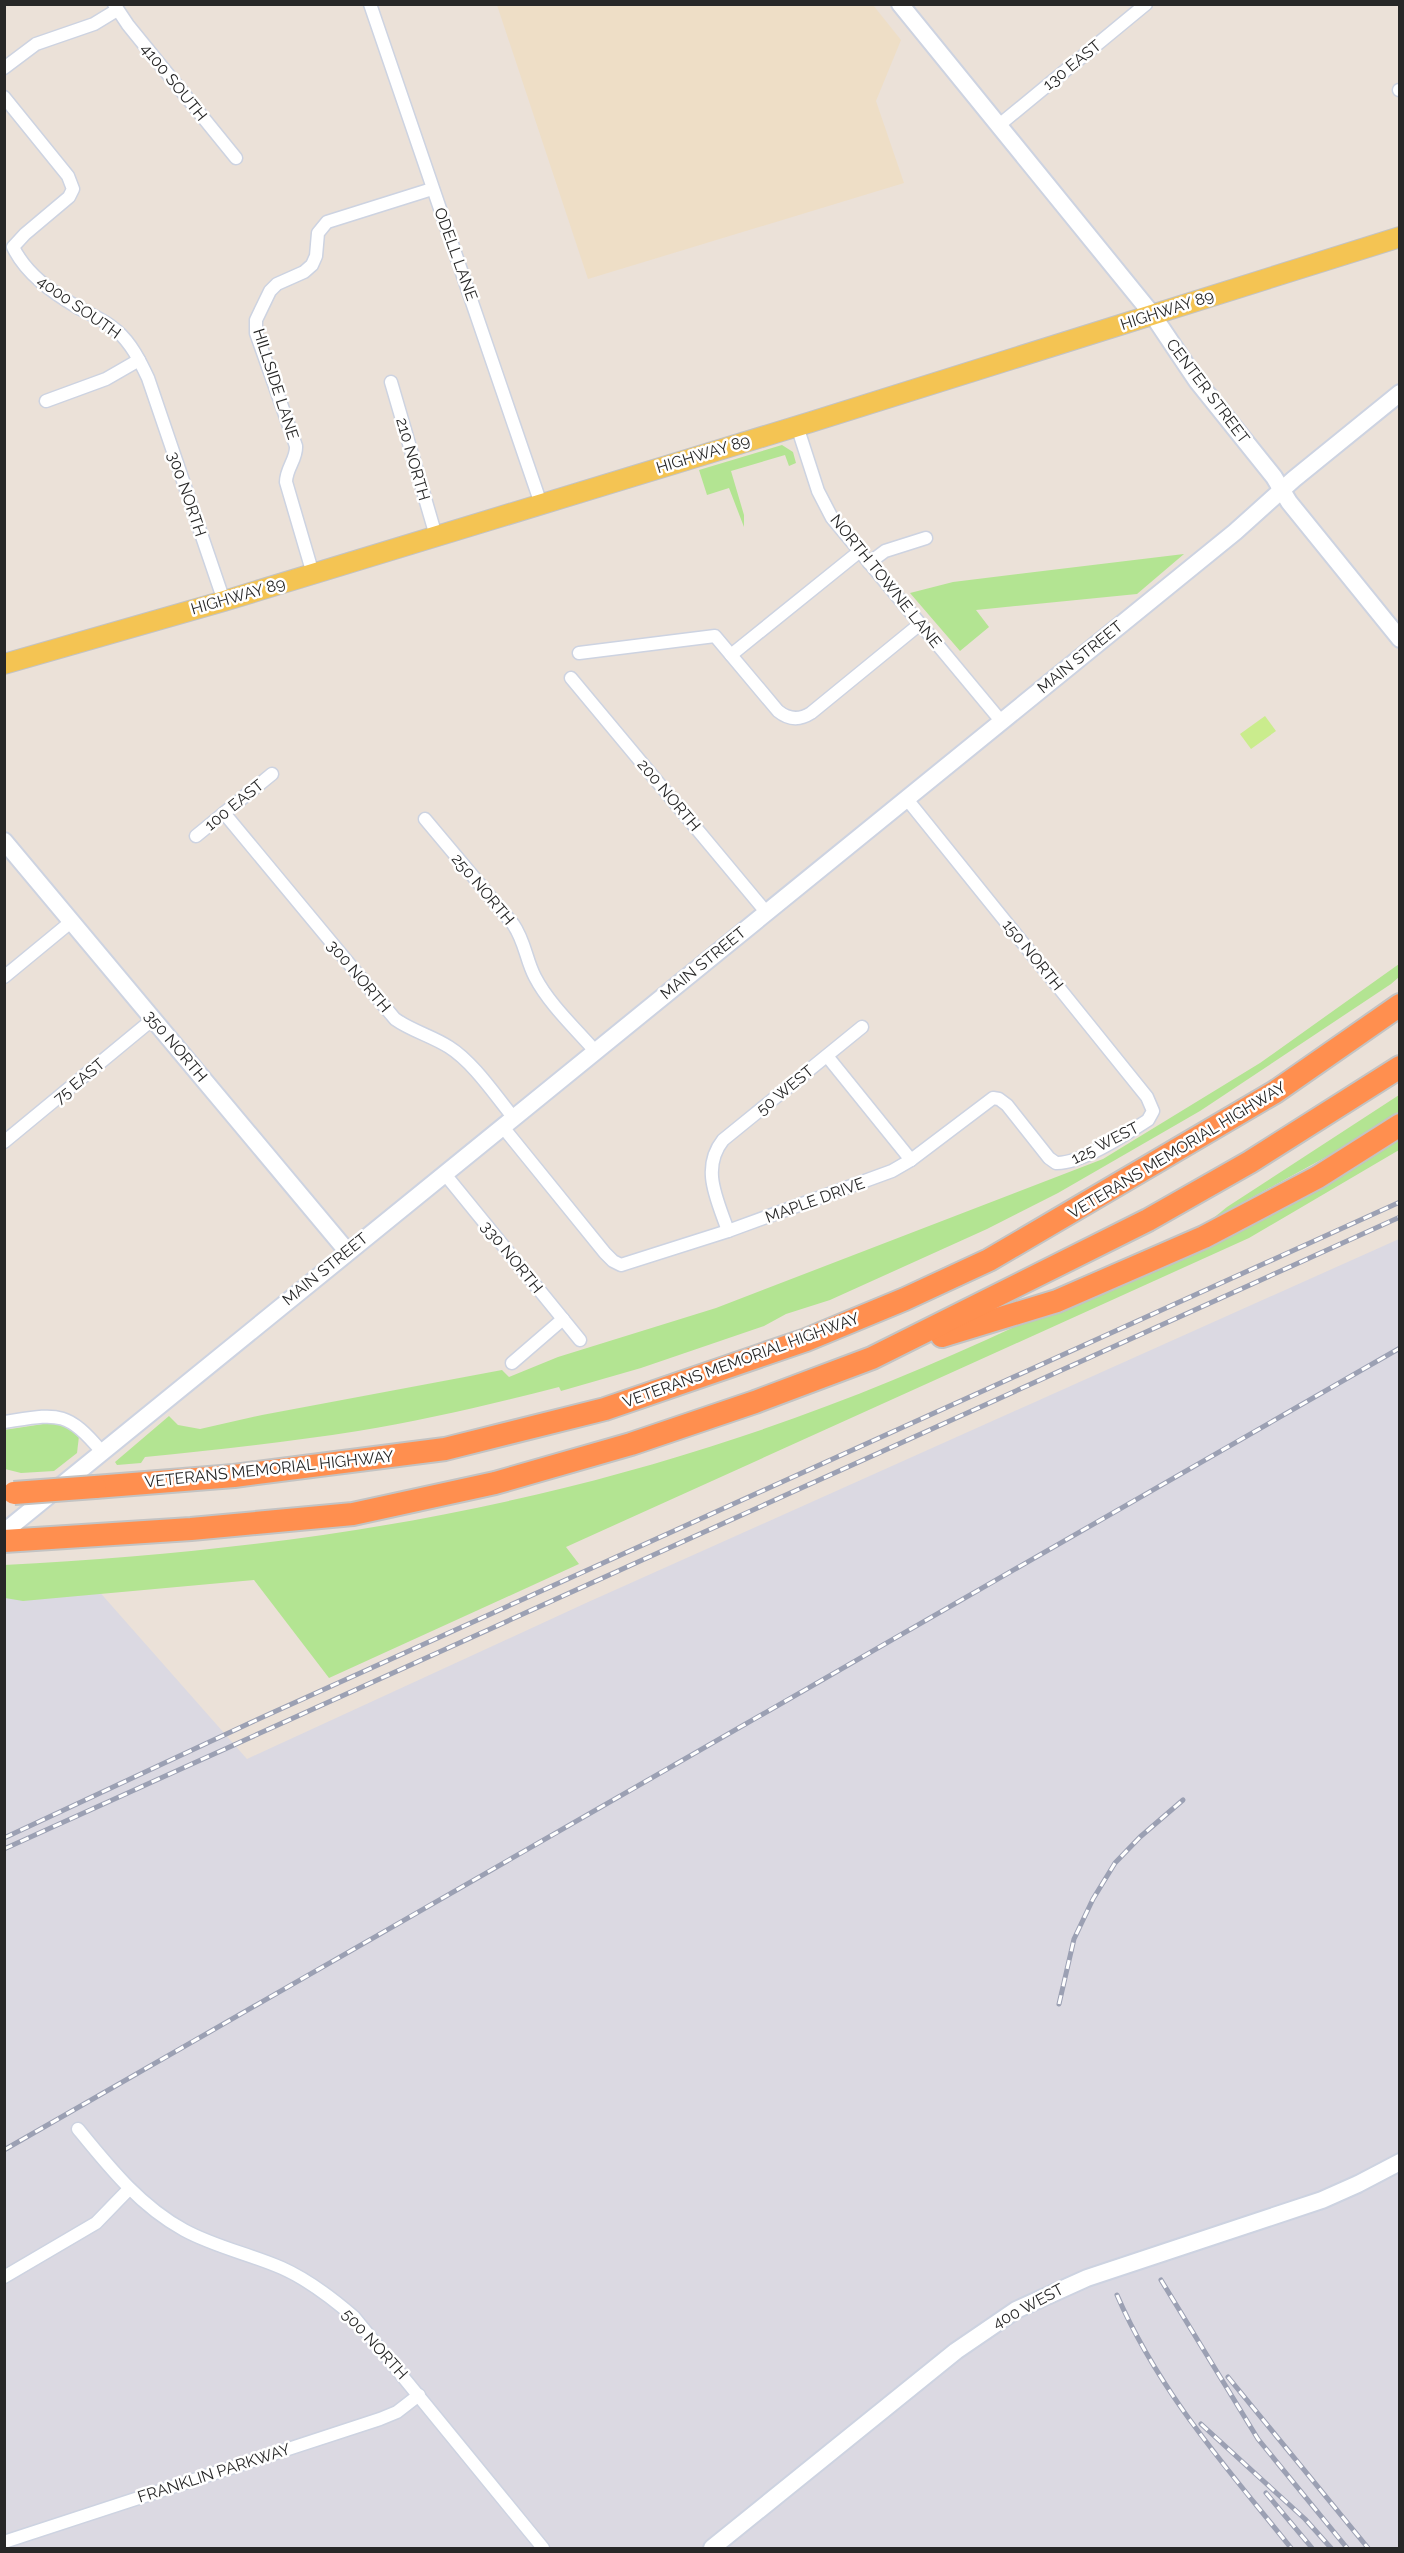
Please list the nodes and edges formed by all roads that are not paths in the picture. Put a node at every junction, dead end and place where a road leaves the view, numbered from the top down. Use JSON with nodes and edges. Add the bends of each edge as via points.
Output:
{"nodes":[{"id":1,"x":370,"y":4,"type":"edge"},
{"id":2,"x":900,"y":4,"type":"edge"},
{"id":3,"x":1146,"y":4,"type":"edge"},
{"id":4,"x":115,"y":7,"type":"edge"},
{"id":5,"x":4,"y":68,"type":"edge"},
{"id":6,"x":4,"y":97,"type":"edge"},
{"id":7,"x":998,"y":126,"type":"junction"},
{"id":8,"x":237,"y":158,"type":"dead end"},
{"id":9,"x":432,"y":189,"type":"junction"},
{"id":10,"x":1400,"y":237,"type":"edge"},
{"id":11,"x":1152,"y":314,"type":"junction"},
{"id":12,"x":139,"y":360,"type":"junction"},
{"id":13,"x":391,"y":382,"type":"dead end"},
{"id":14,"x":151,"y":387,"type":"joint"},
{"id":15,"x":1400,"y":393,"type":"edge"},
{"id":16,"x":46,"y":401,"type":"dead end"},
{"id":17,"x":797,"y":426,"type":"junction"},
{"id":18,"x":1282,"y":490,"type":"junction"},
{"id":19,"x":541,"y":504,"type":"junction"},
{"id":20,"x":436,"y":536,"type":"junction"},
{"id":21,"x":926,"y":538,"type":"dead end"},
{"id":22,"x":860,"y":551,"type":"junction"},
{"id":23,"x":869,"y":562,"type":"junction"},
{"id":24,"x":313,"y":574,"type":"junction"},
{"id":25,"x":224,"y":601,"type":"junction"},
{"id":26,"x":920,"y":624,"type":"junction"},
{"id":27,"x":1400,"y":639,"type":"edge"},
{"id":28,"x":579,"y":653,"type":"dead end"},
{"id":29,"x":731,"y":655,"type":"junction"},
{"id":30,"x":4,"y":664,"type":"edge"},
{"id":31,"x":571,"y":678,"type":"dead end"},
{"id":32,"x":1001,"y":721,"type":"junction"},
{"id":33,"x":272,"y":774,"type":"dead end"},
{"id":34,"x":906,"y":798,"type":"junction"},
{"id":35,"x":224,"y":813,"type":"junction"},
{"id":36,"x":425,"y":819,"type":"dead end"},
{"id":37,"x":196,"y":836,"type":"dead end"},
{"id":38,"x":4,"y":841,"type":"edge"},
{"id":39,"x":766,"y":912,"type":"junction"},
{"id":40,"x":72,"y":921,"type":"junction"},
{"id":41,"x":4,"y":977,"type":"edge"},
{"id":42,"x":1400,"y":1005,"type":"edge"},
{"id":43,"x":153,"y":1019,"type":"junction"},
{"id":44,"x":862,"y":1027,"type":"dead end"},
{"id":45,"x":595,"y":1051,"type":"junction"},
{"id":46,"x":827,"y":1056,"type":"junction"},
{"id":47,"x":1400,"y":1067,"type":"edge"},
{"id":48,"x":1152,"y":1114,"type":"joint"},
{"id":49,"x":507,"y":1122,"type":"junction"},
{"id":50,"x":1400,"y":1125,"type":"edge"},
{"id":51,"x":4,"y":1142,"type":"edge"},
{"id":52,"x":911,"y":1161,"type":"junction"},
{"id":53,"x":1053,"y":1162,"type":"joint"},
{"id":54,"x":444,"y":1173,"type":"junction"},
{"id":55,"x":728,"y":1231,"type":"junction"},
{"id":56,"x":347,"y":1251,"type":"junction"},
{"id":57,"x":617,"y":1264,"type":"joint"},
{"id":58,"x":563,"y":1319,"type":"junction"},
{"id":59,"x":580,"y":1340,"type":"dead end"},
{"id":60,"x":872,"y":1358,"type":"junction"},
{"id":61,"x":512,"y":1363,"type":"dead end"},
{"id":62,"x":4,"y":1422,"type":"edge"},
{"id":63,"x":102,"y":1452,"type":"junction"},
{"id":64,"x":9,"y":1494,"type":"edge"},
{"id":65,"x":4,"y":1532,"type":"edge"},
{"id":66,"x":4,"y":1541,"type":"edge"},
{"id":67,"x":78,"y":2129,"type":"dead end"},
{"id":68,"x":1400,"y":2162,"type":"edge"},
{"id":69,"x":129,"y":2189,"type":"junction"},
{"id":70,"x":4,"y":2277,"type":"edge"},
{"id":71,"x":419,"y":2395,"type":"junction"},
{"id":72,"x":4,"y":2542,"type":"edge"},
{"id":73,"x":543,"y":2548,"type":"edge"},
{"id":74,"x":712,"y":2548,"type":"edge"}],
"edges":[{"from":1,"to":9,"type":"street","name":"ODELL LANE"},
{"from":2,"to":7,"type":"street","name":"CENTER STREET"},
{"from":3,"to":7,"type":"street","name":"130 EAST"},
{"from":4,"to":5,"type":"street","via":[[94,24],[36,44]]},
{"from":4,"to":8,"type":"street","name":"4100 SOUTH"},
{"from":6,"to":12,"type":"street","name":"4000 SOUTH","via":[[73,184],[69,197],[13,247],[29,271],[44,284],[118,331]]},
{"from":7,"to":11,"type":"street","name":"CENTER STREET"},
{"from":9,"to":19,"type":"street","name":"ODELL LANE","via":[[458,254]]},
{"from":9,"to":24,"type":"street","name":"HILLSIDE LANE","via":[[327,222],[318,233],[312,265],[274,285],[256,320],[256,333],[296,446],[285,482]]},
{"from":10,"to":11,"type":"main road","name":"HIGHWAY 89"},
{"from":11,"to":17,"type":"main road","name":"HIGHWAY 89"},
{"from":11,"to":18,"type":"street","name":"CENTER STREET","via":[[1197,381]]},
{"from":12,"to":14,"type":"street","name":"4000 SOUTH"},
{"from":12,"to":16,"type":"street","via":[[106,379]]},
{"from":13,"to":20,"type":"street","name":"210 NORTH"},
{"from":14,"to":25,"type":"street","name":"300 NORTH"},
{"from":15,"to":18,"type":"street","name":"MAIN STREET"},
{"from":17,"to":19,"type":"main road","name":"HIGHWAY 89"},
{"from":17,"to":22,"type":"street","name":"NORTH TOWNE LANE","via":[[822,500]]},
{"from":18,"to":27,"type":"street","name":"CENTER STREET"},
{"from":18,"to":32,"type":"street","name":"MAIN STREET"},
{"from":19,"to":20,"type":"main road","name":"HIGHWAY 89"},
{"from":20,"to":24,"type":"main road","name":"HIGHWAY 89"},
{"from":21,"to":23,"type":"street","via":[[885,551]]},
{"from":22,"to":23,"type":"street","name":"NORTH TOWNE LANE"},
{"from":22,"to":29,"type":"street"},
{"from":23,"to":26,"type":"street","name":"NORTH TOWNE LANE"},
{"from":24,"to":25,"type":"main road","name":"HIGHWAY 89"},
{"from":25,"to":30,"type":"main road","name":"HIGHWAY 89"},
{"from":26,"to":29,"type":"street","via":[[811,713],[799,718],[778,711]]},
{"from":26,"to":32,"type":"street","name":"NORTH TOWNE LANE"},
{"from":28,"to":29,"type":"street","via":[[708,635],[715,636]]},
{"from":31,"to":39,"type":"street","name":"200 NORTH"},
{"from":32,"to":34,"type":"street","name":"MAIN STREET"},
{"from":33,"to":35,"type":"street","name":"100 EAST"},
{"from":34,"to":39,"type":"street","name":"MAIN STREET"},
{"from":34,"to":48,"type":"street","name":"150 NORTH","via":[[1147,1097]]},
{"from":35,"to":37,"type":"street","name":"100 EAST"},
{"from":35,"to":49,"type":"street","name":"300 NORTH","via":[[395,1019],[461,1056]]},
{"from":36,"to":45,"type":"street","name":"250 NORTH","via":[[513,924],[539,985]]},
{"from":38,"to":40,"type":"street","name":"350 NORTH"},
{"from":39,"to":45,"type":"street","name":"MAIN STREET"},
{"from":40,"to":41,"type":"street"},
{"from":40,"to":43,"type":"street","name":"350 NORTH"},
{"from":42,"to":64,"type":"highway","name":"VETERANS MEMORIAL HIGHWAY","bridge":true,"via":[[1275,1092],[1009,1249],[905,1299],[806,1340],[605,1409],[445,1449],[234,1476]]},
{"from":43,"to":51,"type":"street","name":"75 EAST"},
{"from":43,"to":56,"type":"street","name":"350 NORTH"},
{"from":44,"to":46,"type":"street","name":"50 WEST"},
{"from":45,"to":49,"type":"street","name":"MAIN STREET"},
{"from":46,"to":52,"type":"street"},
{"from":46,"to":55,"type":"street","name":"50 WEST","via":[[723,1140],[713,1158],[711,1181]]},
{"from":47,"to":60,"type":"highway","via":[[1250,1162],[1148,1220]]},
{"from":48,"to":53,"type":"street","name":"125 WEST","via":[[1142,1124],[1099,1148],[1063,1163]]},
{"from":49,"to":54,"type":"street","name":"MAIN STREET"},
{"from":49,"to":57,"type":"street","name":"300 NORTH","via":[[604,1253]]},
{"from":50,"to":60,"type":"highway","via":[[1318,1177],[1183,1246],[1057,1301]]},
{"from":52,"to":53,"type":"street","name":"MAPLE DRIVE","via":[[996,1098],[1007,1105]]},
{"from":52,"to":55,"type":"street","name":"MAPLE DRIVE"},
{"from":54,"to":56,"type":"street","name":"MAIN STREET"},
{"from":54,"to":58,"type":"street","name":"330 NORTH"},
{"from":55,"to":57,"type":"street","name":"MAPLE DRIVE"},
{"from":56,"to":63,"type":"street","name":"MAIN STREET"},
{"from":58,"to":59,"type":"street","name":"330 NORTH"},
{"from":58,"to":61,"type":"street"},
{"from":60,"to":66,"type":"highway","via":[[755,1402],[495,1484],[353,1514]]},
{"from":62,"to":63,"type":"street","via":[[59,1417],[78,1425]]},
{"from":63,"to":65,"type":"street","name":"MAIN STREET"},
{"from":67,"to":69,"type":"street","name":"500 NORTH"},
{"from":68,"to":74,"type":"street","name":"400 WEST","via":[[1322,2200],[1087,2278],[1016,2310],[956,2351]]},
{"from":69,"to":70,"type":"street","via":[[96,2223]]},
{"from":69,"to":71,"type":"street","name":"500 NORTH","via":[[184,2230],[283,2268],[324,2292],[361,2324]]},
{"from":71,"to":72,"type":"street","name":"FRANKLIN PARKWAY","via":[[380,2419]]},
{"from":71,"to":73,"type":"street","name":"500 NORTH"}]}
